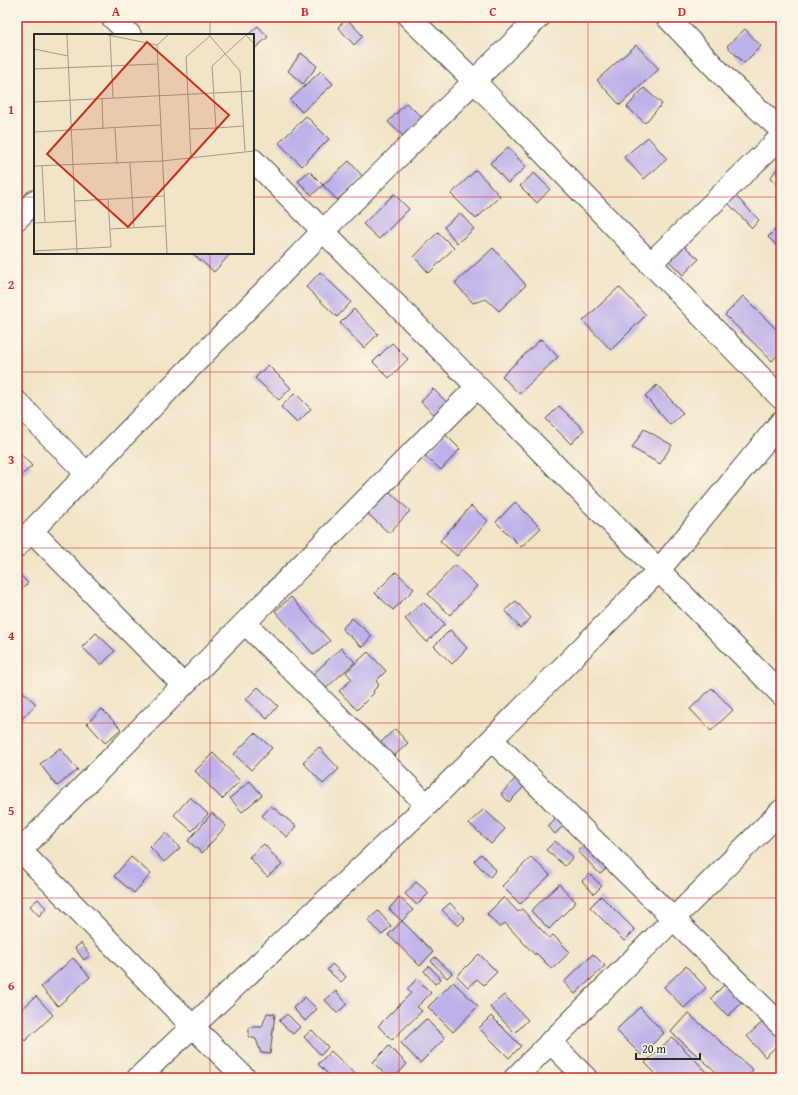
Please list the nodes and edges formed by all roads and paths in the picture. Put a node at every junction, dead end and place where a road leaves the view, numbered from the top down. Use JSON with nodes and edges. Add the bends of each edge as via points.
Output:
{"nodes":[{"id":1,"x":112,"y":17,"type":"edge"},
{"id":2,"x":409,"y":17,"type":"edge"},
{"id":3,"x":539,"y":17,"type":"edge"},
{"id":4,"x":667,"y":17,"type":"edge"},
{"id":5,"x":129,"y":34,"type":"edge"},
{"id":6,"x":474,"y":81,"type":"junction"},
{"id":7,"x":781,"y":130,"type":"edge"},
{"id":8,"x":781,"y":137,"type":"edge"},
{"id":9,"x":254,"y":161,"type":"edge"},
{"id":10,"x":34,"y":202,"type":"edge"},
{"id":11,"x":17,"y":219,"type":"edge"},
{"id":12,"x":323,"y":231,"type":"junction"},
{"id":13,"x":650,"y":264,"type":"junction"},
{"id":14,"x":477,"y":387,"type":"junction"},
{"id":15,"x":781,"y":398,"type":"edge"},
{"id":16,"x":17,"y":402,"type":"edge"},
{"id":17,"x":781,"y":422,"type":"edge"},
{"id":18,"x":87,"y":474,"type":"junction"},
{"id":19,"x":32,"y":531,"type":"junction"},
{"id":20,"x":17,"y":546,"type":"edge"},
{"id":21,"x":659,"y":570,"type":"junction"},
{"id":22,"x":245,"y":623,"type":"junction"},
{"id":23,"x":183,"y":685,"type":"junction"},
{"id":24,"x":781,"y":694,"type":"edge"},
{"id":25,"x":492,"y":740,"type":"junction"},
{"id":26,"x":427,"y":805,"type":"junction"},
{"id":27,"x":781,"y":811,"type":"edge"},
{"id":28,"x":18,"y":850,"type":"edge"},
{"id":29,"x":673,"y":919,"type":"junction"},
{"id":30,"x":781,"y":1025,"type":"edge"},
{"id":31,"x":193,"y":1027,"type":"junction"},
{"id":32,"x":550,"y":1042,"type":"junction"},
{"id":33,"x":138,"y":1078,"type":"edge"},
{"id":34,"x":245,"y":1078,"type":"edge"},
{"id":35,"x":515,"y":1078,"type":"edge"},
{"id":36,"x":586,"y":1078,"type":"edge"}],
"edges":[{"from":1,"to":5,"type":"street"},
{"from":2,"to":6,"type":"street"},
{"from":3,"to":6,"type":"street"},
{"from":4,"to":7,"type":"street","via":[[729,82]]},
{"from":6,"to":12,"type":"street"},
{"from":6,"to":13,"type":"street"},
{"from":8,"to":13,"type":"street"},
{"from":9,"to":12,"type":"street"},
{"from":10,"to":11,"type":"street"},
{"from":12,"to":14,"type":"street"},
{"from":12,"to":18,"type":"street"},
{"from":13,"to":15,"type":"street"},
{"from":14,"to":21,"type":"street"},
{"from":14,"to":22,"type":"street"},
{"from":16,"to":18,"type":"street"},
{"from":17,"to":21,"type":"street"},
{"from":18,"to":19,"type":"street"},
{"from":19,"to":20,"type":"street"},
{"from":19,"to":23,"type":"street"},
{"from":21,"to":24,"type":"street"},
{"from":21,"to":25,"type":"street"},
{"from":22,"to":23,"type":"street"},
{"from":22,"to":26,"type":"street"},
{"from":23,"to":28,"type":"street"},
{"from":25,"to":26,"type":"street"},
{"from":25,"to":29,"type":"street"},
{"from":26,"to":31,"type":"street"},
{"from":27,"to":29,"type":"street"},
{"from":28,"to":31,"type":"street"},
{"from":29,"to":30,"type":"street"},
{"from":29,"to":32,"type":"street"},
{"from":31,"to":33,"type":"street"},
{"from":31,"to":34,"type":"street"},
{"from":32,"to":35,"type":"street"},
{"from":32,"to":36,"type":"street"}]}
